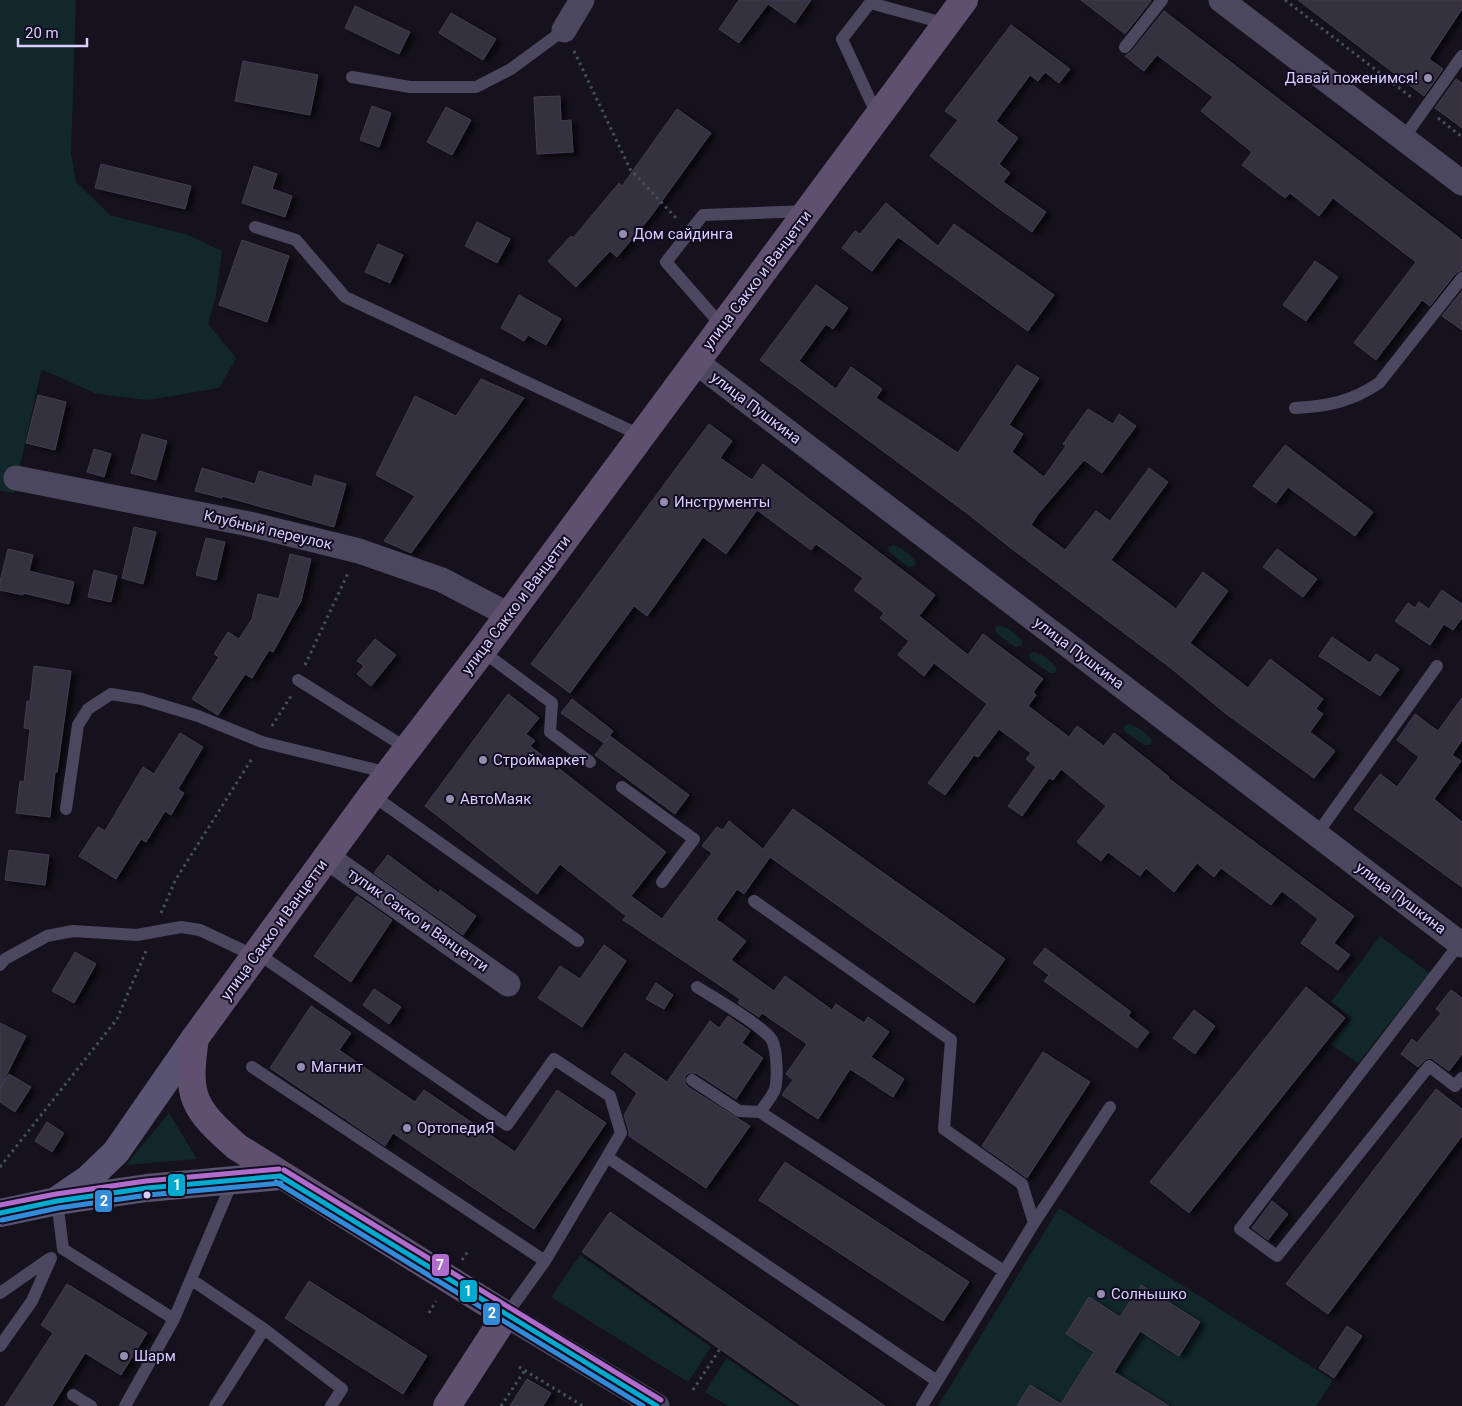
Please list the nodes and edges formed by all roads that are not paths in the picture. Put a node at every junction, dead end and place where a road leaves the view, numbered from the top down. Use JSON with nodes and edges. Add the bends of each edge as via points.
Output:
{"nodes":[{"id":1,"x":582,"y":0,"type":"edge"},
{"id":2,"x":964,"y":0,"type":"edge"},
{"id":3,"x":1162,"y":0,"type":"edge"},
{"id":4,"x":1221,"y":0,"type":"edge"},
{"id":5,"x":947,"y":24,"type":"junction"},
{"id":6,"x":564,"y":30,"type":"joint"},
{"id":7,"x":1125,"y":47,"type":"dead end"},
{"id":8,"x":1462,"y":56,"type":"edge"},
{"id":9,"x":352,"y":77,"type":"dead end"},
{"id":10,"x":878,"y":117,"type":"junction"},
{"id":11,"x":1403,"y":138,"type":"junction"},
{"id":12,"x":1462,"y":183,"type":"edge"},
{"id":13,"x":808,"y":210,"type":"junction"},
{"id":14,"x":255,"y":227,"type":"dead end"},
{"id":15,"x":1462,"y":278,"type":"edge"},
{"id":16,"x":722,"y":326,"type":"junction"},
{"id":17,"x":696,"y":362,"type":"junction"},
{"id":18,"x":1295,"y":408,"type":"dead end"},
{"id":19,"x":642,"y":436,"type":"junction"},
{"id":20,"x":8,"y":476,"type":"edge"},
{"id":21,"x":509,"y":615,"type":"junction"},
{"id":22,"x":482,"y":651,"type":"junction"},
{"id":23,"x":1437,"y":666,"type":"dead end"},
{"id":24,"x":298,"y":680,"type":"road end"},
{"id":25,"x":408,"y":749,"type":"junction"},
{"id":26,"x":590,"y":762,"type":"dead end"},
{"id":27,"x":389,"y":773,"type":"junction"},
{"id":28,"x":622,"y":787,"type":"dead end"},
{"id":29,"x":372,"y":795,"type":"junction"},
{"id":30,"x":66,"y":809,"type":"dead end"},
{"id":31,"x":1317,"y":834,"type":"junction"},
{"id":32,"x":327,"y":857,"type":"junction"},
{"id":33,"x":662,"y":882,"type":"dead end"},
{"id":34,"x":754,"y":902,"type":"dead end"},
{"id":35,"x":578,"y":941,"type":"dead end"},
{"id":36,"x":1461,"y":944,"type":"edge"},
{"id":37,"x":256,"y":955,"type":"junction"},
{"id":38,"x":0,"y":965,"type":"edge"},
{"id":39,"x":508,"y":984,"type":"dead end"},
{"id":40,"x":697,"y":987,"type":"dead end"},
{"id":41,"x":196,"y":1038,"type":"junction"},
{"id":42,"x":252,"y":1067,"type":"dead end"},
{"id":43,"x":1462,"y":1078,"type":"edge"},
{"id":44,"x":692,"y":1080,"type":"dead end"},
{"id":45,"x":1110,"y":1107,"type":"dead end"},
{"id":46,"x":760,"y":1112,"type":"junction"},
{"id":47,"x":607,"y":1157,"type":"junction"},
{"id":48,"x":280,"y":1176,"type":"junction"},
{"id":49,"x":233,"y":1180,"type":"junction"},
{"id":50,"x":57,"y":1200,"type":"junction"},
{"id":51,"x":0,"y":1213,"type":"edge"},
{"id":52,"x":1034,"y":1223,"type":"junction"},
{"id":53,"x":63,"y":1249,"type":"junction"},
{"id":54,"x":51,"y":1258,"type":"junction"},
{"id":55,"x":545,"y":1261,"type":"junction"},
{"id":56,"x":1004,"y":1271,"type":"junction"},
{"id":57,"x":192,"y":1280,"type":"junction"},
{"id":58,"x":0,"y":1293,"type":"edge"},
{"id":59,"x":506,"y":1315,"type":"junction"},
{"id":60,"x":174,"y":1319,"type":"junction"},
{"id":61,"x":264,"y":1330,"type":"junction"},
{"id":62,"x":0,"y":1346,"type":"edge"},
{"id":63,"x":937,"y":1381,"type":"junction"},
{"id":64,"x":73,"y":1395,"type":"dead end"},
{"id":65,"x":91,"y":1406,"type":"edge"},
{"id":66,"x":125,"y":1406,"type":"edge"},
{"id":67,"x":215,"y":1406,"type":"edge"},
{"id":68,"x":330,"y":1406,"type":"edge"},
{"id":69,"x":447,"y":1406,"type":"edge"},
{"id":70,"x":657,"y":1406,"type":"edge"},
{"id":71,"x":922,"y":1406,"type":"edge"}],
"edges":[{"from":1,"to":6,"type":"street"},
{"from":2,"to":5,"type":"main road","name":"улица Сакко и Ванцетти"},
{"from":3,"to":7,"type":"lane"},
{"from":4,"to":11,"type":"street"},
{"from":5,"to":10,"type":"main road","name":"улица Сакко и Ванцетти"},
{"from":5,"to":10,"type":"lane","via":[[870,4],[842,38]]},
{"from":6,"to":9,"type":"lane","via":[[511,69],[476,88],[410,87]]},
{"from":8,"to":11,"type":"lane"},
{"from":10,"to":13,"type":"main road","name":"улица Сакко и Ванцетти"},
{"from":11,"to":12,"type":"street"},
{"from":13,"to":16,"type":"main road","name":"улица Сакко и Ванцетти"},
{"from":13,"to":16,"type":"lane","via":[[702,215],[666,262]]},
{"from":14,"to":19,"type":"lane","via":[[296,240],[345,297]]},
{"from":15,"to":18,"type":"lane","via":[[1379,383],[1346,401]]},
{"from":16,"to":17,"type":"main road","name":"улица Сакко и Ванцетти"},
{"from":17,"to":19,"type":"main road","name":"улица Сакко и Ванцетти"},
{"from":17,"to":31,"type":"street","name":"улица Пушкина"},
{"from":19,"to":21,"type":"main road","name":"улица Сакко и Ванцетти"},
{"from":20,"to":21,"type":"street","name":"Клубный переулок","via":[[249,524],[359,551],[442,580]]},
{"from":21,"to":22,"type":"main road","name":"улица Сакко и Ванцетти"},
{"from":22,"to":25,"type":"main road","name":"улица Сакко и Ванцетти"},
{"from":22,"to":26,"type":"lane","via":[[552,703],[550,732]]},
{"from":23,"to":31,"type":"lane"},
{"from":24,"to":25,"type":"lane"},
{"from":25,"to":27,"type":"main road","name":"улица Сакко и Ванцетти"},
{"from":27,"to":29,"type":"main road","name":"улица Сакко и Ванцетти"},
{"from":27,"to":30,"type":"lane","via":[[262,742],[198,716],[142,699],[111,694],[88,709],[78,725]]},
{"from":28,"to":33,"type":"lane","via":[[694,839]]},
{"from":29,"to":32,"type":"main road","name":"улица Сакко и Ванцетти"},
{"from":29,"to":35,"type":"lane"},
{"from":31,"to":36,"type":"street","name":"улица Пушкина"},
{"from":32,"to":37,"type":"main road","name":"улица Сакко и Ванцетти"},
{"from":32,"to":39,"type":"street","name":"тупик Сакко и Ванцетти"},
{"from":34,"to":52,"type":"lane","via":[[951,1040],[944,1129],[1022,1184]]},
{"from":36,"to":43,"type":"lane","via":[[1240,1229],[1277,1256],[1429,1066],[1455,1086]]},
{"from":37,"to":38,"type":"lane","via":[[200,930],[181,928],[137,935],[73,931],[47,936]]},
{"from":37,"to":41,"type":"main road","name":"улица Сакко и Ванцетти"},
{"from":37,"to":47,"type":"lane","via":[[507,1125],[554,1059],[610,1096],[621,1133]]},
{"from":40,"to":46,"type":"lane","via":[[763,1030],[772,1041],[776,1054],[775,1089]]},
{"from":41,"to":48,"type":"main road","via":[[191,1067],[192,1090],[199,1108],[237,1148]]},
{"from":41,"to":50,"type":"street","name":"улица Сакко и Ванцетти","via":[[116,1152],[88,1179]]},
{"from":42,"to":55,"type":"lane"},
{"from":44,"to":46,"type":"lane","via":[[739,1111]]},
{"from":45,"to":52,"type":"lane"},
{"from":46,"to":56,"type":"lane"},
{"from":47,"to":55,"type":"lane"},
{"from":47,"to":63,"type":"lane"},
{"from":48,"to":49,"type":"street"},
{"from":48,"to":59,"type":"main road"},
{"from":49,"to":50,"type":"street"},
{"from":49,"to":57,"type":"lane"},
{"from":50,"to":51,"type":"street"},
{"from":50,"to":53,"type":"lane"},
{"from":52,"to":56,"type":"lane"},
{"from":53,"to":54,"type":"lane"},
{"from":53,"to":60,"type":"lane"},
{"from":54,"to":58,"type":"lane"},
{"from":54,"to":62,"type":"lane","via":[[32,1301]]},
{"from":55,"to":59,"type":"lane"},
{"from":56,"to":63,"type":"lane"},
{"from":57,"to":60,"type":"lane"},
{"from":57,"to":61,"type":"lane"},
{"from":59,"to":69,"type":"main road"},
{"from":59,"to":70,"type":"street"},
{"from":60,"to":66,"type":"lane"},
{"from":61,"to":67,"type":"lane"},
{"from":61,"to":68,"type":"lane","via":[[342,1389]]},
{"from":63,"to":71,"type":"lane"},
{"from":64,"to":65,"type":"lane"}]}
